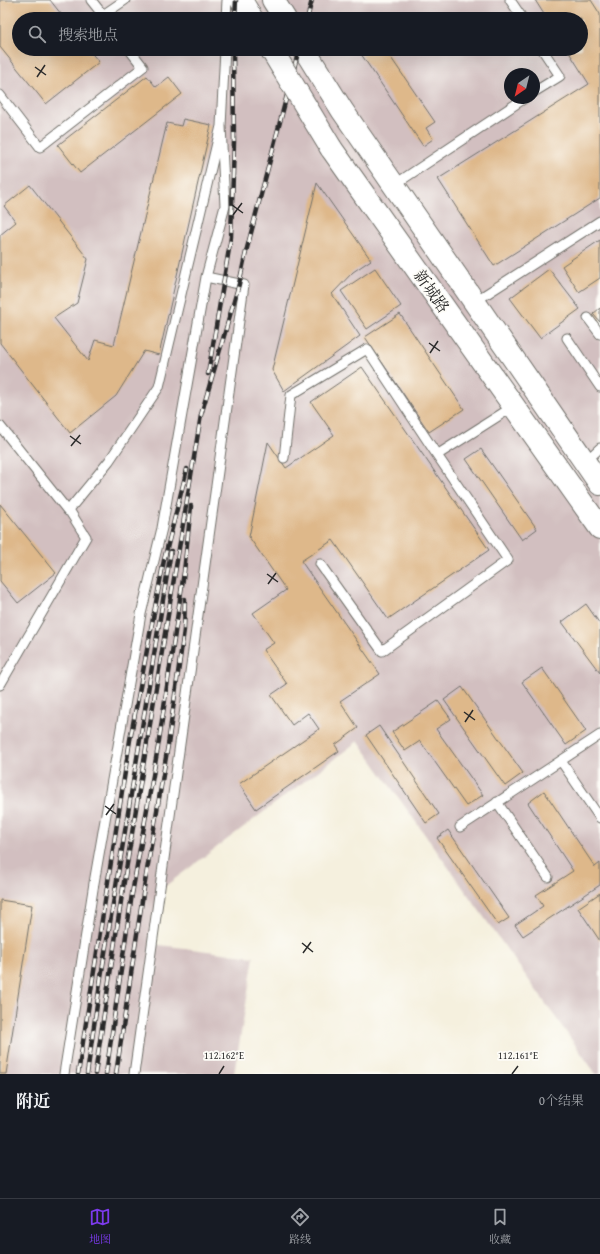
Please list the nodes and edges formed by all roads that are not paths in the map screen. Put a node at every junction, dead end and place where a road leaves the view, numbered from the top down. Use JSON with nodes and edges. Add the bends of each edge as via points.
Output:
{"nodes":[{"id":1,"x":91,"y":0,"type":"edge"},
{"id":2,"x":125,"y":0,"type":"edge"},
{"id":3,"x":227,"y":0,"type":"edge"},
{"id":4,"x":241,"y":0,"type":"edge"},
{"id":5,"x":273,"y":0,"type":"edge"},
{"id":6,"x":510,"y":0,"type":"edge"},
{"id":7,"x":100,"y":12,"type":"edge"},
{"id":8,"x":110,"y":12,"type":"edge"},
{"id":9,"x":226,"y":12,"type":"edge"},
{"id":10,"x":248,"y":12,"type":"edge"},
{"id":11,"x":281,"y":12,"type":"edge"},
{"id":12,"x":518,"y":12,"type":"edge"},
{"id":13,"x":134,"y":56,"type":"edge"},
{"id":14,"x":225,"y":56,"type":"edge"},
{"id":15,"x":275,"y":56,"type":"edge"},
{"id":16,"x":308,"y":56,"type":"edge"},
{"id":17,"x":547,"y":56,"type":"edge"},
{"id":18,"x":540,"y":88,"type":"edge"},
{"id":19,"x":0,"y":95,"type":"edge"},
{"id":20,"x":517,"y":104,"type":"edge"},
{"id":21,"x":221,"y":126,"type":"junction"},
{"id":22,"x":394,"y":185,"type":"junction"},
{"id":23,"x":600,"y":221,"type":"edge"},
{"id":24,"x":206,"y":277,"type":"junction"},
{"id":25,"x":474,"y":302,"type":"junction"},
{"id":26,"x":588,"y":318,"type":"dead end"},
{"id":27,"x":600,"y":334,"type":"edge"},
{"id":28,"x":567,"y":338,"type":"dead end"},
{"id":29,"x":600,"y":387,"type":"edge"},
{"id":30,"x":514,"y":406,"type":"junction"},
{"id":31,"x":0,"y":426,"type":"edge"},
{"id":32,"x":437,"y":455,"type":"junction"},
{"id":33,"x":592,"y":455,"type":"edge"},
{"id":34,"x":284,"y":458,"type":"dead end"},
{"id":35,"x":600,"y":484,"type":"edge"},
{"id":36,"x":69,"y":510,"type":"junction"},
{"id":37,"x":600,"y":528,"type":"edge"},
{"id":38,"x":320,"y":564,"type":"dead end"},
{"id":39,"x":0,"y":685,"type":"edge"},
{"id":40,"x":600,"y":735,"type":"edge"},
{"id":41,"x":561,"y":761,"type":"junction"},
{"id":42,"x":497,"y":802,"type":"junction"},
{"id":43,"x":600,"y":818,"type":"edge"},
{"id":44,"x":460,"y":827,"type":"dead end"},
{"id":45,"x":548,"y":877,"type":"dead end"},
{"id":46,"x":64,"y":1074,"type":"edge"},
{"id":47,"x":134,"y":1074,"type":"edge"}],
"edges":[{"from":1,"to":7,"type":"lane"},
{"from":2,"to":8,"type":"lane"},
{"from":3,"to":9,"type":"lane"},
{"from":4,"to":10,"type":"main road"},
{"from":5,"to":11,"type":"main road"},
{"from":6,"to":12,"type":"lane"},
{"from":13,"to":19,"type":"lane","via":[[143,67],[40,147]]},
{"from":14,"to":21,"type":"lane"},
{"from":15,"to":30,"type":"main road","name":"新城路","bridge":true,"via":[[331,148]]},
{"from":16,"to":22,"type":"main road","name":"新城路"},
{"from":17,"to":18,"type":"lane","via":[[560,76]]},
{"from":20,"to":22,"type":"lane"},
{"from":21,"to":24,"type":"lane","via":[[224,206]]},
{"from":21,"to":36,"type":"lane","via":[[159,387],[109,461]]},
{"from":22,"to":25,"type":"main road","name":"新城路"},
{"from":23,"to":25,"type":"lane"},
{"from":24,"to":46,"type":"lane","via":[[162,528],[142,614],[119,735]]},
{"from":24,"to":47,"type":"lane","via":[[244,285]]},
{"from":25,"to":33,"type":"main road","name":"新城路"},
{"from":26,"to":27,"type":"lane"},
{"from":28,"to":29,"type":"lane"},
{"from":30,"to":32,"type":"lane"},
{"from":30,"to":37,"type":"main road","name":"新城路"},
{"from":31,"to":36,"type":"lane"},
{"from":32,"to":34,"type":"lane","via":[[367,349],[292,395]]},
{"from":32,"to":38,"type":"lane","via":[[508,560],[382,651]]},
{"from":33,"to":35,"type":"main road","name":"新城路"},
{"from":36,"to":39,"type":"lane","via":[[86,537]]},
{"from":40,"to":41,"type":"lane"},
{"from":41,"to":42,"type":"lane"},
{"from":41,"to":43,"type":"lane"},
{"from":42,"to":44,"type":"lane"},
{"from":42,"to":45,"type":"lane"}]}
